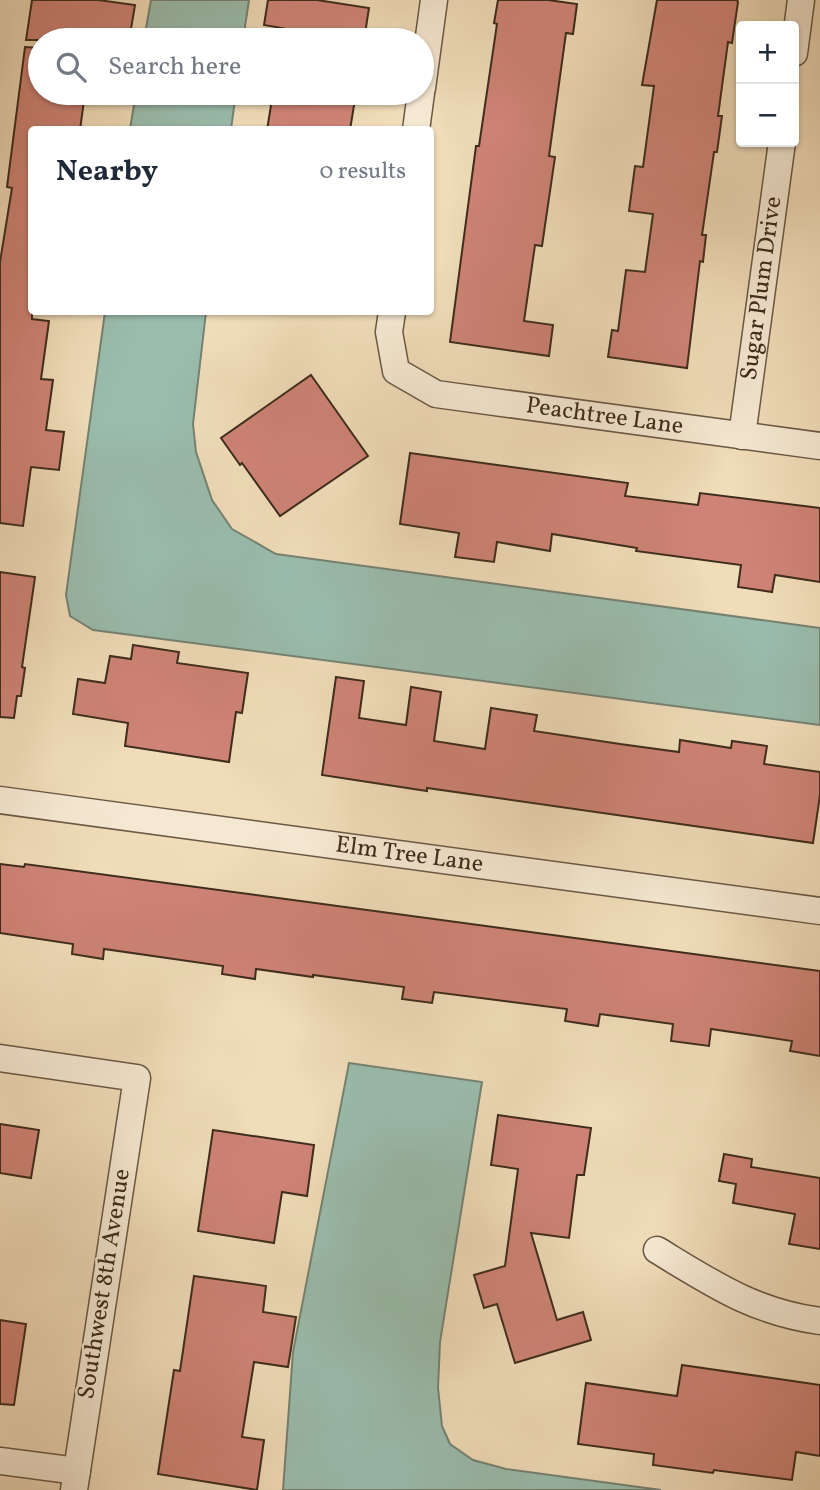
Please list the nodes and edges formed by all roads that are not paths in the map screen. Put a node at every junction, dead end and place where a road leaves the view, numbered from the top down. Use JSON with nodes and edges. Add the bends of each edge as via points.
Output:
{"nodes":[{"id":1,"x":434,"y":0,"type":"edge"},
{"id":2,"x":801,"y":0,"type":"edge"},
{"id":3,"x":798,"y":21,"type":"edge"},
{"id":4,"x":430,"y":28,"type":"edge"},
{"id":5,"x":419,"y":105,"type":"edge"},
{"id":6,"x":416,"y":126,"type":"edge"},
{"id":7,"x":781,"y":147,"type":"edge"},
{"id":8,"x":391,"y":315,"type":"edge"},
{"id":9,"x":742,"y":436,"type":"junction"},
{"id":10,"x":820,"y":446,"type":"edge"},
{"id":11,"x":0,"y":800,"type":"edge"},
{"id":12,"x":820,"y":911,"type":"edge"},
{"id":13,"x":0,"y":1058,"type":"edge"},
{"id":14,"x":657,"y":1250,"type":"dead end"},
{"id":15,"x":820,"y":1321,"type":"edge"},
{"id":16,"x":0,"y":1461,"type":"edge"},
{"id":17,"x":75,"y":1480,"type":"edge"}],
"edges":[{"from":1,"to":4,"type":"street"},
{"from":2,"to":3,"type":"street"},
{"from":5,"to":6,"type":"street"},
{"from":7,"to":9,"type":"street","name":"Sugar Plum Drive"},
{"from":8,"to":9,"type":"street","name":"Peachtree Lane","via":[[396,371],[436,394]]},
{"from":9,"to":10,"type":"street","name":"Peachtree Lane"},
{"from":11,"to":12,"type":"street","name":"Elm Tree Lane"},
{"from":13,"to":17,"type":"street","name":"Southwest 8th Avenue","via":[[137,1078]]},
{"from":14,"to":15,"type":"street","via":[[733,1296],[791,1317]]},
{"from":16,"to":17,"type":"street"}]}
